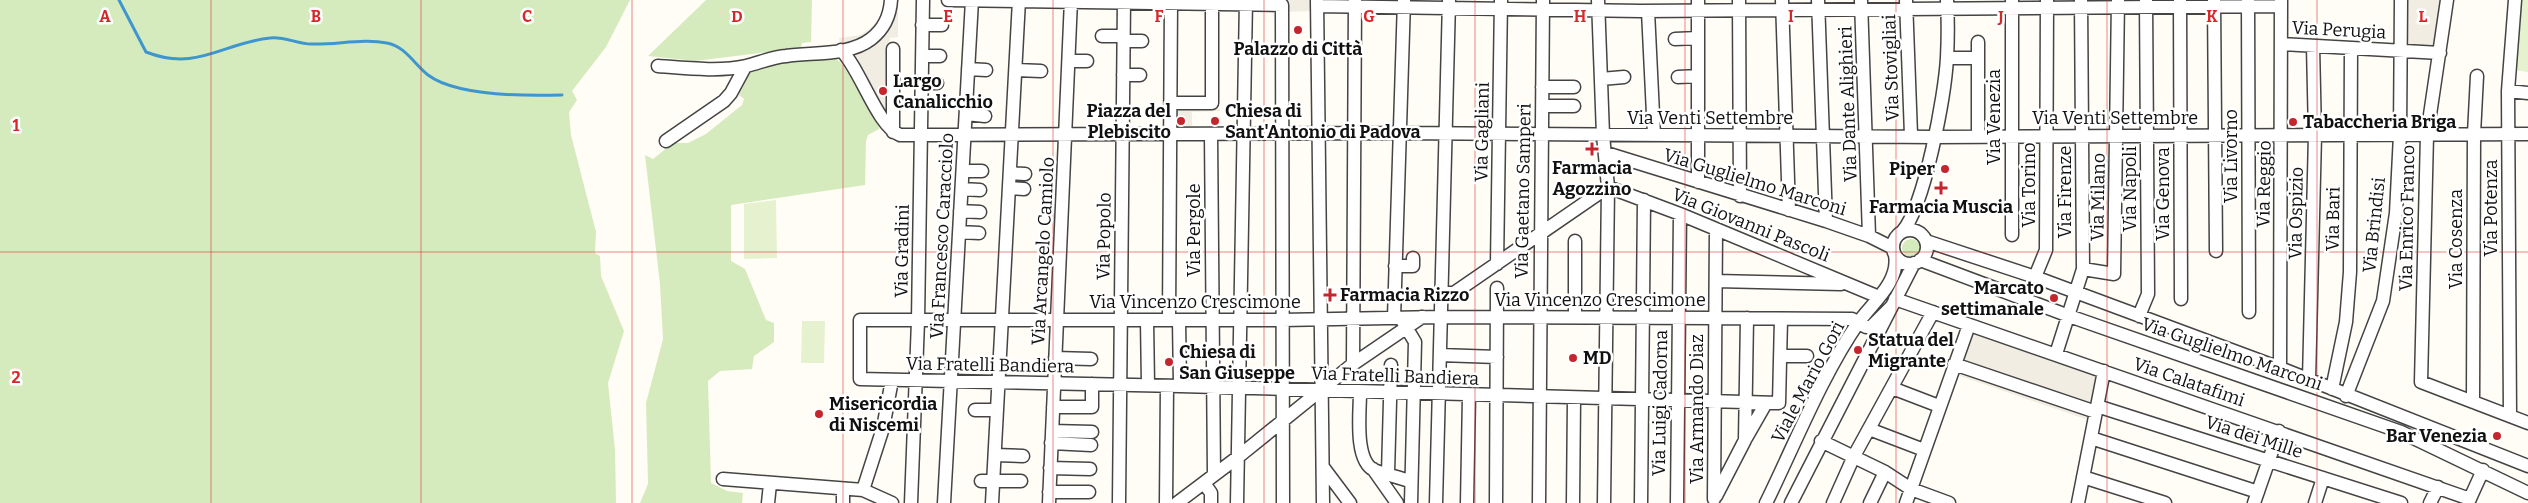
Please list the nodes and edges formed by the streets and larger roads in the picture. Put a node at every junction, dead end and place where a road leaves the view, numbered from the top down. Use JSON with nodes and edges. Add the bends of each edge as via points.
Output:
{"nodes":[{"id":1,"x":891,"y":0,"type":"edge"},
{"id":2,"x":922,"y":0,"type":"edge"},
{"id":3,"x":948,"y":0,"type":"edge"},
{"id":4,"x":972,"y":0,"type":"edge"},
{"id":5,"x":1019,"y":0,"type":"edge"},
{"id":6,"x":2401,"y":0,"type":"edge"},
{"id":7,"x":2447,"y":0,"type":"edge"},
{"id":8,"x":2516,"y":0,"type":"edge"},
{"id":9,"x":1071,"y":1,"type":"edge"},
{"id":10,"x":1124,"y":2,"type":"edge"},
{"id":11,"x":1171,"y":2,"type":"edge"},
{"id":12,"x":1212,"y":2,"type":"edge"},
{"id":13,"x":1246,"y":2,"type":"edge"},
{"id":14,"x":1355,"y":3,"type":"edge"},
{"id":15,"x":1404,"y":3,"type":"edge"},
{"id":16,"x":2118,"y":3,"type":"edge"},
{"id":17,"x":2146,"y":3,"type":"edge"},
{"id":18,"x":2180,"y":3,"type":"edge"},
{"id":19,"x":2214,"y":3,"type":"edge"},
{"id":20,"x":2248,"y":3,"type":"edge"},
{"id":21,"x":2281,"y":3,"type":"edge"},
{"id":22,"x":1449,"y":4,"type":"edge"},
{"id":23,"x":1501,"y":4,"type":"edge"},
{"id":24,"x":1861,"y":4,"type":"edge"},
{"id":25,"x":1906,"y":4,"type":"edge"},
{"id":26,"x":1947,"y":4,"type":"edge"},
{"id":27,"x":1984,"y":4,"type":"edge"},
{"id":28,"x":2012,"y":4,"type":"edge"},
{"id":29,"x":2047,"y":4,"type":"edge"},
{"id":30,"x":2082,"y":4,"type":"edge"},
{"id":31,"x":1280,"y":5,"type":"edge"},
{"id":32,"x":1543,"y":5,"type":"edge"},
{"id":33,"x":1598,"y":5,"type":"edge"},
{"id":34,"x":1673,"y":5,"type":"edge"},
{"id":35,"x":1698,"y":5,"type":"edge"},
{"id":36,"x":1739,"y":5,"type":"edge"},
{"id":37,"x":1782,"y":5,"type":"edge"},
{"id":38,"x":1818,"y":5,"type":"edge"},
{"id":39,"x":1319,"y":6,"type":"edge"},
{"id":40,"x":1643,"y":7,"type":"edge"},
{"id":41,"x":922,"y":25,"type":"junction"},
{"id":42,"x":942,"y":25,"type":"dead end"},
{"id":43,"x":1102,"y":36,"type":"dead end"},
{"id":44,"x":1698,"y":38,"type":"junction"},
{"id":45,"x":1124,"y":39,"type":"junction"},
{"id":46,"x":1675,"y":39,"type":"dead end"},
{"id":47,"x":1142,"y":41,"type":"dead end"},
{"id":48,"x":1978,"y":42,"type":"dead end"},
{"id":49,"x":2282,"y":44,"type":"junction"},
{"id":50,"x":2313,"y":46,"type":"junction"},
{"id":51,"x":2351,"y":48,"type":"junction"},
{"id":52,"x":893,"y":49,"type":"dead end"},
{"id":53,"x":841,"y":50,"type":"junction"},
{"id":54,"x":2397,"y":51,"type":"junction"},
{"id":55,"x":2440,"y":55,"type":"junction"},
{"id":56,"x":922,"y":56,"type":"junction"},
{"id":57,"x":940,"y":56,"type":"dead end"},
{"id":58,"x":1947,"y":58,"type":"junction"},
{"id":59,"x":1978,"y":58,"type":"junction"},
{"id":60,"x":1069,"y":61,"type":"junction"},
{"id":61,"x":1087,"y":61,"type":"dead end"},
{"id":62,"x":658,"y":66,"type":"dead end"},
{"id":63,"x":745,"y":67,"type":"junction"},
{"id":64,"x":968,"y":69,"type":"junction"},
{"id":65,"x":986,"y":70,"type":"dead end"},
{"id":66,"x":1016,"y":70,"type":"junction"},
{"id":67,"x":1041,"y":71,"type":"dead end"},
{"id":68,"x":1123,"y":75,"type":"junction"},
{"id":69,"x":1140,"y":75,"type":"dead end"},
{"id":70,"x":1698,"y":76,"type":"junction"},
{"id":71,"x":2477,"y":76,"type":"dead end"},
{"id":72,"x":1624,"y":77,"type":"dead end"},
{"id":73,"x":1678,"y":77,"type":"dead end"},
{"id":74,"x":1601,"y":79,"type":"junction"},
{"id":75,"x":921,"y":83,"type":"junction"},
{"id":76,"x":938,"y":83,"type":"dead end"},
{"id":77,"x":1542,"y":87,"type":"junction"},
{"id":78,"x":1574,"y":87,"type":"dead end"},
{"id":79,"x":2508,"y":90,"type":"junction"},
{"id":80,"x":2528,"y":93,"type":"edge"},
{"id":81,"x":1171,"y":103,"type":"junction"},
{"id":82,"x":1542,"y":106,"type":"junction"},
{"id":83,"x":1574,"y":106,"type":"dead end"},
{"id":84,"x":966,"y":114,"type":"junction"},
{"id":85,"x":985,"y":116,"type":"dead end"},
{"id":86,"x":893,"y":132,"type":"junction"},
{"id":87,"x":1318,"y":133,"type":"junction"},
{"id":88,"x":1354,"y":133,"type":"junction"},
{"id":89,"x":1399,"y":133,"type":"junction"},
{"id":90,"x":1446,"y":133,"type":"junction"},
{"id":91,"x":1123,"y":134,"type":"junction"},
{"id":92,"x":1170,"y":134,"type":"junction"},
{"id":93,"x":1211,"y":134,"type":"junction"},
{"id":94,"x":1244,"y":134,"type":"junction"},
{"id":95,"x":1280,"y":134,"type":"junction"},
{"id":96,"x":1500,"y":134,"type":"junction"},
{"id":97,"x":2427,"y":134,"type":"junction"},
{"id":98,"x":2474,"y":134,"type":"junction"},
{"id":99,"x":2508,"y":134,"type":"junction"},
{"id":100,"x":2528,"y":134,"type":"edge"},
{"id":101,"x":1012,"y":135,"type":"junction"},
{"id":102,"x":1066,"y":135,"type":"junction"},
{"id":103,"x":1541,"y":135,"type":"junction"},
{"id":104,"x":1603,"y":135,"type":"junction"},
{"id":105,"x":1654,"y":135,"type":"junction"},
{"id":106,"x":1699,"y":135,"type":"junction"},
{"id":107,"x":1740,"y":135,"type":"junction"},
{"id":108,"x":1787,"y":135,"type":"junction"},
{"id":109,"x":1823,"y":135,"type":"junction"},
{"id":110,"x":1867,"y":135,"type":"junction"},
{"id":111,"x":2282,"y":135,"type":"junction"},
{"id":112,"x":2315,"y":135,"type":"junction"},
{"id":113,"x":2352,"y":135,"type":"junction"},
{"id":114,"x":2400,"y":135,"type":"junction"},
{"id":115,"x":920,"y":136,"type":"junction"},
{"id":116,"x":964,"y":136,"type":"junction"},
{"id":117,"x":1911,"y":136,"type":"junction"},
{"id":118,"x":2012,"y":136,"type":"junction"},
{"id":119,"x":2046,"y":136,"type":"junction"},
{"id":120,"x":2082,"y":136,"type":"junction"},
{"id":121,"x":2117,"y":136,"type":"junction"},
{"id":122,"x":2147,"y":136,"type":"junction"},
{"id":123,"x":2180,"y":136,"type":"junction"},
{"id":124,"x":2215,"y":136,"type":"junction"},
{"id":125,"x":2248,"y":136,"type":"junction"},
{"id":126,"x":1934,"y":137,"type":"junction"},
{"id":127,"x":1978,"y":137,"type":"junction"},
{"id":128,"x":666,"y":141,"type":"dead end"},
{"id":129,"x":1606,"y":153,"type":"junction"},
{"id":130,"x":962,"y":171,"type":"junction"},
{"id":131,"x":982,"y":171,"type":"dead end"},
{"id":132,"x":1010,"y":173,"type":"junction"},
{"id":133,"x":1025,"y":174,"type":"dead end"},
{"id":134,"x":1698,"y":182,"type":"junction"},
{"id":135,"x":1608,"y":187,"type":"junction"},
{"id":136,"x":1009,"y":188,"type":"junction"},
{"id":137,"x":962,"y":189,"type":"junction"},
{"id":138,"x":1024,"y":189,"type":"dead end"},
{"id":139,"x":980,"y":190,"type":"dead end"},
{"id":140,"x":1922,"y":192,"type":"junction"},
{"id":141,"x":1740,"y":196,"type":"junction"},
{"id":142,"x":1644,"y":200,"type":"junction"},
{"id":143,"x":1789,"y":210,"type":"junction"},
{"id":144,"x":960,"y":211,"type":"junction"},
{"id":145,"x":980,"y":212,"type":"dead end"},
{"id":146,"x":1680,"y":214,"type":"junction"},
{"id":147,"x":1826,"y":221,"type":"junction"},
{"id":148,"x":1716,"y":229,"type":"junction"},
{"id":149,"x":959,"y":232,"type":"junction"},
{"id":150,"x":1902,"y":232,"type":"junction"},
{"id":151,"x":979,"y":233,"type":"dead end"},
{"id":152,"x":1539,"y":234,"type":"junction"},
{"id":153,"x":2012,"y":235,"type":"dead end"},
{"id":154,"x":1870,"y":236,"type":"junction"},
{"id":155,"x":1924,"y":238,"type":"junction"},
{"id":156,"x":1575,"y":241,"type":"dead end"},
{"id":157,"x":2216,"y":251,"type":"dead end"},
{"id":158,"x":1894,"y":252,"type":"junction"},
{"id":159,"x":1966,"y":254,"type":"junction"},
{"id":160,"x":1413,"y":258,"type":"dead end"},
{"id":161,"x":1917,"y":262,"type":"junction"},
{"id":162,"x":1496,"y":264,"type":"junction"},
{"id":163,"x":1395,"y":266,"type":"junction"},
{"id":164,"x":2083,"y":269,"type":"junction"},
{"id":165,"x":1958,"y":276,"type":"junction"},
{"id":166,"x":2034,"y":277,"type":"junction"},
{"id":167,"x":1716,"y":282,"type":"junction"},
{"id":168,"x":1849,"y":284,"type":"junction"},
{"id":169,"x":1497,"y":288,"type":"dead end"},
{"id":170,"x":2076,"y":294,"type":"junction"},
{"id":171,"x":1879,"y":298,"type":"junction"},
{"id":172,"x":2181,"y":298,"type":"dead end"},
{"id":173,"x":1894,"y":302,"type":"junction"},
{"id":174,"x":1441,"y":305,"type":"junction"},
{"id":175,"x":1933,"y":312,"type":"junction"},
{"id":176,"x":2249,"y":312,"type":"dead end"},
{"id":177,"x":2069,"y":316,"type":"junction"},
{"id":178,"x":2138,"y":316,"type":"junction"},
{"id":179,"x":1539,"y":317,"type":"junction"},
{"id":180,"x":1354,"y":318,"type":"junction"},
{"id":181,"x":1497,"y":318,"type":"junction"},
{"id":182,"x":1575,"y":318,"type":"junction"},
{"id":183,"x":1606,"y":318,"type":"junction"},
{"id":184,"x":1643,"y":318,"type":"junction"},
{"id":185,"x":1679,"y":318,"type":"junction"},
{"id":186,"x":1715,"y":318,"type":"junction"},
{"id":187,"x":1747,"y":318,"type":"junction"},
{"id":188,"x":1781,"y":318,"type":"junction"},
{"id":189,"x":1239,"y":319,"type":"junction"},
{"id":190,"x":1320,"y":319,"type":"junction"},
{"id":191,"x":1002,"y":320,"type":"junction"},
{"id":192,"x":1057,"y":320,"type":"junction"},
{"id":193,"x":1148,"y":320,"type":"junction"},
{"id":194,"x":1174,"y":320,"type":"junction"},
{"id":195,"x":1211,"y":320,"type":"junction"},
{"id":196,"x":1282,"y":320,"type":"junction"},
{"id":197,"x":918,"y":321,"type":"junction"},
{"id":198,"x":954,"y":321,"type":"junction"},
{"id":199,"x":1120,"y":321,"type":"junction"},
{"id":200,"x":1400,"y":321,"type":"junction"},
{"id":201,"x":1859,"y":323,"type":"junction"},
{"id":202,"x":1969,"y":325,"type":"junction"},
{"id":203,"x":2056,"y":354,"type":"junction"},
{"id":204,"x":1440,"y":355,"type":"junction"},
{"id":205,"x":1497,"y":356,"type":"junction"},
{"id":206,"x":1780,"y":356,"type":"junction"},
{"id":207,"x":1808,"y":356,"type":"dead end"},
{"id":208,"x":1055,"y":358,"type":"junction"},
{"id":209,"x":1091,"y":359,"type":"dead end"},
{"id":210,"x":1353,"y":364,"type":"junction"},
{"id":211,"x":1954,"y":364,"type":"junction"},
{"id":212,"x":1391,"y":365,"type":"dead end"},
{"id":213,"x":2280,"y":368,"type":"junction"},
{"id":214,"x":2104,"y":371,"type":"junction"},
{"id":215,"x":860,"y":379,"type":"joint"},
{"id":216,"x":892,"y":380,"type":"junction"},
{"id":217,"x":916,"y":380,"type":"junction"},
{"id":218,"x":2309,"y":380,"type":"junction"},
{"id":219,"x":951,"y":381,"type":"junction"},
{"id":220,"x":998,"y":382,"type":"junction"},
{"id":221,"x":1054,"y":383,"type":"junction"},
{"id":222,"x":1092,"y":384,"type":"junction"},
{"id":223,"x":1120,"y":385,"type":"junction"},
{"id":224,"x":1148,"y":385,"type":"junction"},
{"id":225,"x":1174,"y":386,"type":"junction"},
{"id":226,"x":1213,"y":387,"type":"junction"},
{"id":227,"x":1239,"y":388,"type":"junction"},
{"id":228,"x":1892,"y":388,"type":"junction"},
{"id":229,"x":1283,"y":390,"type":"junction"},
{"id":230,"x":2332,"y":390,"type":"junction"},
{"id":231,"x":1321,"y":392,"type":"junction"},
{"id":232,"x":1360,"y":393,"type":"junction"},
{"id":233,"x":1390,"y":394,"type":"junction"},
{"id":234,"x":1414,"y":394,"type":"junction"},
{"id":235,"x":1439,"y":395,"type":"junction"},
{"id":236,"x":1470,"y":396,"type":"junction"},
{"id":237,"x":1496,"y":396,"type":"junction"},
{"id":238,"x":2346,"y":396,"type":"junction"},
{"id":239,"x":1539,"y":398,"type":"junction"},
{"id":240,"x":1574,"y":399,"type":"junction"},
{"id":241,"x":1606,"y":399,"type":"junction"},
{"id":242,"x":1642,"y":400,"type":"junction"},
{"id":243,"x":1678,"y":401,"type":"junction"},
{"id":244,"x":1715,"y":402,"type":"junction"},
{"id":245,"x":2473,"y":402,"type":"junction"},
{"id":246,"x":1746,"y":403,"type":"junction"},
{"id":247,"x":1766,"y":403,"type":"junction"},
{"id":248,"x":1939,"y":406,"type":"junction"},
{"id":249,"x":1053,"y":407,"type":"junction"},
{"id":250,"x":2096,"y":409,"type":"junction"},
{"id":251,"x":975,"y":410,"type":"dead end"},
{"id":252,"x":997,"y":410,"type":"junction"},
{"id":253,"x":2510,"y":416,"type":"junction"},
{"id":254,"x":1283,"y":420,"type":"junction"},
{"id":255,"x":2528,"y":423,"type":"edge"},
{"id":256,"x":1869,"y":428,"type":"junction"},
{"id":257,"x":2279,"y":431,"type":"junction"},
{"id":258,"x":1052,"y":437,"type":"junction"},
{"id":259,"x":1092,"y":438,"type":"dead end"},
{"id":260,"x":2091,"y":438,"type":"junction"},
{"id":261,"x":1745,"y":440,"type":"junction"},
{"id":262,"x":1822,"y":441,"type":"junction"},
{"id":263,"x":1924,"y":450,"type":"junction"},
{"id":264,"x":995,"y":456,"type":"junction"},
{"id":265,"x":1023,"y":456,"type":"dead end"},
{"id":266,"x":1854,"y":456,"type":"junction"},
{"id":267,"x":1238,"y":457,"type":"junction"},
{"id":268,"x":2264,"y":458,"type":"junction"},
{"id":269,"x":2528,"y":466,"type":"edge"},
{"id":270,"x":1323,"y":467,"type":"junction"},
{"id":271,"x":1050,"y":468,"type":"junction"},
{"id":272,"x":1090,"y":469,"type":"dead end"},
{"id":273,"x":1373,"y":469,"type":"junction"},
{"id":274,"x":2483,"y":470,"type":"junction"},
{"id":275,"x":1885,"y":472,"type":"junction"},
{"id":276,"x":1388,"y":473,"type":"junction"},
{"id":277,"x":2083,"y":477,"type":"junction"},
{"id":278,"x":2323,"y":478,"type":"junction"},
{"id":279,"x":1209,"y":479,"type":"junction"},
{"id":280,"x":723,"y":480,"type":"dead end"},
{"id":281,"x":987,"y":481,"type":"junction"},
{"id":282,"x":1021,"y":481,"type":"dead end"},
{"id":283,"x":1412,"y":482,"type":"junction"},
{"id":284,"x":770,"y":484,"type":"junction"},
{"id":285,"x":2438,"y":486,"type":"junction"},
{"id":286,"x":1911,"y":489,"type":"junction"},
{"id":287,"x":843,"y":490,"type":"junction"},
{"id":288,"x":863,"y":490,"type":"junction"},
{"id":289,"x":1089,"y":492,"type":"dead end"},
{"id":290,"x":2528,"y":492,"type":"edge"},
{"id":291,"x":2254,"y":494,"type":"edge"},
{"id":292,"x":1049,"y":497,"type":"edge"},
{"id":293,"x":1713,"y":501,"type":"edge"},
{"id":294,"x":2469,"y":501,"type":"edge"},
{"id":295,"x":886,"y":502,"type":"edge"},
{"id":296,"x":768,"y":503,"type":"edge"},
{"id":297,"x":843,"y":503,"type":"edge"},
{"id":298,"x":911,"y":503,"type":"edge"},
{"id":299,"x":944,"y":503,"type":"edge"},
{"id":300,"x":992,"y":503,"type":"edge"},
{"id":301,"x":1119,"y":503,"type":"edge"},
{"id":302,"x":1166,"y":503,"type":"edge"},
{"id":303,"x":1177,"y":503,"type":"edge"},
{"id":304,"x":1211,"y":503,"type":"edge"},
{"id":305,"x":1237,"y":503,"type":"edge"},
{"id":306,"x":1283,"y":503,"type":"edge"},
{"id":307,"x":1323,"y":503,"type":"edge"},
{"id":308,"x":1350,"y":503,"type":"edge"},
{"id":309,"x":1397,"y":503,"type":"edge"},
{"id":310,"x":1411,"y":503,"type":"edge"},
{"id":311,"x":1436,"y":503,"type":"edge"},
{"id":312,"x":1467,"y":503,"type":"edge"},
{"id":313,"x":1496,"y":503,"type":"edge"},
{"id":314,"x":1539,"y":503,"type":"edge"},
{"id":315,"x":1573,"y":503,"type":"edge"},
{"id":316,"x":1604,"y":503,"type":"edge"},
{"id":317,"x":1641,"y":503,"type":"edge"},
{"id":318,"x":1676,"y":503,"type":"edge"},
{"id":319,"x":1766,"y":503,"type":"edge"},
{"id":320,"x":1791,"y":503,"type":"edge"},
{"id":321,"x":1833,"y":503,"type":"edge"},
{"id":322,"x":1870,"y":503,"type":"edge"},
{"id":323,"x":1906,"y":503,"type":"edge"},
{"id":324,"x":1949,"y":503,"type":"edge"},
{"id":325,"x":2078,"y":503,"type":"edge"},
{"id":326,"x":2165,"y":503,"type":"edge"},
{"id":327,"x":2245,"y":503,"type":"edge"},
{"id":328,"x":2315,"y":503,"type":"edge"},
{"id":329,"x":2401,"y":503,"type":"edge"},
{"id":330,"x":2430,"y":503,"type":"edge"}],
"edges":[{"from":1,"to":53,"type":"street","via":[[890,14],[874,45]]},
{"from":2,"to":41,"type":"street","name":"Via Gradini"},
{"from":3,"to":4,"type":"street"},
{"from":4,"to":5,"type":"street"},
{"from":4,"to":64,"type":"street","name":"Via Francesco Caracciolo"},
{"from":5,"to":9,"type":"street"},
{"from":5,"to":66,"type":"street"},
{"from":6,"to":54,"type":"street","name":"Via Brindisi"},
{"from":7,"to":55,"type":"street","name":"Via Enrico Franco"},
{"from":8,"to":79,"type":"street","name":"Via Potenza"},
{"from":9,"to":10,"type":"street"},
{"from":9,"to":60,"type":"street","name":"Via Arcangelo Camiolo"},
{"from":10,"to":11,"type":"street"},
{"from":10,"to":45,"type":"street","name":"Via Popolo"},
{"from":11,"to":12,"type":"street"},
{"from":11,"to":81,"type":"street"},
{"from":12,"to":13,"type":"street"},
{"from":12,"to":81,"type":"street","via":[[1212,103]]},
{"from":13,"to":31,"type":"street"},
{"from":13,"to":94,"type":"street"},
{"from":14,"to":15,"type":"street"},
{"from":14,"to":39,"type":"street"},
{"from":14,"to":88,"type":"street"},
{"from":15,"to":22,"type":"street"},
{"from":15,"to":89,"type":"street"},
{"from":16,"to":17,"type":"street"},
{"from":16,"to":30,"type":"street"},
{"from":16,"to":121,"type":"street","name":"Via Milano"},
{"from":17,"to":18,"type":"street"},
{"from":17,"to":122,"type":"street","name":"Via Napoli"},
{"from":18,"to":19,"type":"street"},
{"from":18,"to":123,"type":"street","name":"Via Genova"},
{"from":19,"to":20,"type":"street"},
{"from":19,"to":124,"type":"street"},
{"from":20,"to":21,"type":"street"},
{"from":20,"to":125,"type":"street","name":"Via Livorno"},
{"from":21,"to":49,"type":"street","name":"Via Reggio"},
{"from":22,"to":23,"type":"street"},
{"from":22,"to":90,"type":"street"},
{"from":23,"to":32,"type":"street"},
{"from":23,"to":96,"type":"street","name":"Via Gagliani"},
{"from":24,"to":25,"type":"street"},
{"from":24,"to":38,"type":"street"},
{"from":24,"to":110,"type":"street","name":"Via Dante Alighieri"},
{"from":25,"to":26,"type":"street"},
{"from":25,"to":117,"type":"street","name":"Via Stovigliai"},
{"from":26,"to":27,"type":"street"},
{"from":26,"to":58,"type":"street"},
{"from":27,"to":28,"type":"street"},
{"from":28,"to":29,"type":"street"},
{"from":28,"to":118,"type":"street","name":"Via Venezia"},
{"from":29,"to":30,"type":"street"},
{"from":29,"to":119,"type":"street","name":"Via Torino"},
{"from":30,"to":120,"type":"street","name":"Via Firenze"},
{"from":31,"to":95,"type":"street"},
{"from":32,"to":33,"type":"street"},
{"from":32,"to":77,"type":"street","name":"Via Gaetano Samperi"},
{"from":33,"to":40,"type":"street"},
{"from":33,"to":74,"type":"street"},
{"from":34,"to":35,"type":"street"},
{"from":34,"to":40,"type":"street"},
{"from":35,"to":36,"type":"street"},
{"from":35,"to":44,"type":"street"},
{"from":36,"to":37,"type":"street"},
{"from":36,"to":107,"type":"street"},
{"from":37,"to":38,"type":"street"},
{"from":37,"to":108,"type":"street"},
{"from":38,"to":109,"type":"street"},
{"from":39,"to":87,"type":"street"},
{"from":40,"to":105,"type":"street"},
{"from":41,"to":42,"type":"street"},
{"from":41,"to":56,"type":"street","name":"Via Gradini"},
{"from":43,"to":45,"type":"street"},
{"from":44,"to":46,"type":"street"},
{"from":44,"to":70,"type":"street"},
{"from":45,"to":47,"type":"street"},
{"from":45,"to":68,"type":"street","name":"Via Popolo"},
{"from":48,"to":59,"type":"street"},
{"from":49,"to":50,"type":"street","name":"Via Perugia"},
{"from":49,"to":111,"type":"street","name":"Via Reggio"},
{"from":50,"to":51,"type":"street","name":"Via Perugia"},
{"from":50,"to":112,"type":"street","name":"Via Ospizio"},
{"from":51,"to":54,"type":"street","name":"Via Perugia"},
{"from":51,"to":113,"type":"street","name":"Via Bari"},
{"from":52,"to":86,"type":"street"},
{"from":53,"to":63,"type":"street","via":[[785,56]]},
{"from":53,"to":86,"type":"street","via":[[850,59]]},
{"from":54,"to":55,"type":"street","name":"Via Perugia"},
{"from":54,"to":114,"type":"street","name":"Via Brindisi"},
{"from":55,"to":97,"type":"street","name":"Via Enrico Franco"},
{"from":56,"to":57,"type":"street"},
{"from":56,"to":75,"type":"street","name":"Via Gradini"},
{"from":58,"to":59,"type":"street"},
{"from":58,"to":126,"type":"street"},
{"from":59,"to":127,"type":"street"},
{"from":60,"to":61,"type":"street"},
{"from":60,"to":102,"type":"street","name":"Via Arcangelo Camiolo"},
{"from":62,"to":63,"type":"street"},
{"from":63,"to":128,"type":"street","via":[[724,101]]},
{"from":64,"to":65,"type":"street"},
{"from":64,"to":84,"type":"street","name":"Via Francesco Caracciolo"},
{"from":66,"to":67,"type":"street"},
{"from":66,"to":101,"type":"street"},
{"from":68,"to":69,"type":"street"},
{"from":68,"to":91,"type":"street","name":"Via Popolo"},
{"from":70,"to":73,"type":"street"},
{"from":70,"to":106,"type":"street"},
{"from":71,"to":98,"type":"street","name":"Via Cosenza"},
{"from":72,"to":74,"type":"street"},
{"from":74,"to":104,"type":"street"},
{"from":75,"to":76,"type":"street"},
{"from":75,"to":115,"type":"street","name":"Via Gradini"},
{"from":77,"to":78,"type":"street"},
{"from":77,"to":82,"type":"street","name":"Via Gaetano Samperi"},
{"from":79,"to":80,"type":"street"},
{"from":79,"to":99,"type":"street","name":"Via Potenza"},
{"from":81,"to":92,"type":"street"},
{"from":82,"to":83,"type":"street"},
{"from":82,"to":103,"type":"street","name":"Via Gaetano Samperi"},
{"from":84,"to":85,"type":"street"},
{"from":84,"to":116,"type":"street","name":"Via Francesco Caracciolo"},
{"from":86,"to":115,"type":"street","name":"Via Venti Settembre"},
{"from":87,"to":88,"type":"street","name":"Via Venti Settembre"},
{"from":87,"to":95,"type":"street","name":"Via Venti Settembre"},
{"from":87,"to":190,"type":"street"},
{"from":88,"to":89,"type":"street","name":"Via Venti Settembre"},
{"from":88,"to":180,"type":"street"},
{"from":89,"to":90,"type":"street","name":"Via Venti Settembre"},
{"from":89,"to":163,"type":"street"},
{"from":90,"to":96,"type":"street","name":"Via Venti Settembre"},
{"from":90,"to":174,"type":"street"},
{"from":91,"to":92,"type":"street","name":"Via Venti Settembre"},
{"from":91,"to":102,"type":"street","name":"Via Venti Settembre"},
{"from":91,"to":199,"type":"street","name":"Via Popolo"},
{"from":92,"to":93,"type":"street","name":"Via Venti Settembre"},
{"from":92,"to":194,"type":"street"},
{"from":93,"to":94,"type":"street","name":"Via Venti Settembre"},
{"from":93,"to":195,"type":"street","name":"Via Pergole"},
{"from":94,"to":95,"type":"street","name":"Via Venti Settembre"},
{"from":94,"to":189,"type":"street"},
{"from":95,"to":196,"type":"street"},
{"from":96,"to":103,"type":"street","name":"Via Venti Settembre"},
{"from":96,"to":162,"type":"street","name":"Via Gagliani"},
{"from":97,"to":98,"type":"street","name":"Via Venti Settembre"},
{"from":97,"to":114,"type":"street","name":"Via Venti Settembre"},
{"from":97,"to":245,"type":"street","name":"Via Enrico Franco","via":[[2421,382]]},
{"from":98,"to":99,"type":"street","name":"Via Venti Settembre"},
{"from":98,"to":245,"type":"street","name":"Via Cosenza"},
{"from":99,"to":100,"type":"street","name":"Via Venti Settembre"},
{"from":99,"to":253,"type":"street","name":"Via Potenza"},
{"from":101,"to":102,"type":"street","name":"Via Venti Settembre"},
{"from":101,"to":116,"type":"street","name":"Via Venti Settembre"},
{"from":101,"to":132,"type":"street"},
{"from":102,"to":192,"type":"street","name":"Via Arcangelo Camiolo"},
{"from":103,"to":104,"type":"street","name":"Via Venti Settembre"},
{"from":103,"to":152,"type":"street","name":"Via Gaetano Samperi"},
{"from":104,"to":105,"type":"street","name":"Via Venti Settembre"},
{"from":104,"to":129,"type":"street"},
{"from":105,"to":106,"type":"street","name":"Via Venti Settembre"},
{"from":106,"to":107,"type":"street","name":"Via Venti Settembre"},
{"from":106,"to":134,"type":"street"},
{"from":107,"to":108,"type":"street","name":"Via Venti Settembre"},
{"from":107,"to":141,"type":"street"},
{"from":108,"to":109,"type":"street","name":"Via Venti Settembre"},
{"from":108,"to":143,"type":"street"},
{"from":109,"to":110,"type":"street","name":"Via Venti Settembre"},
{"from":109,"to":147,"type":"street"},
{"from":110,"to":117,"type":"street","name":"Via Venti Settembre"},
{"from":110,"to":154,"type":"street","name":"Via Dante Alighieri"},
{"from":111,"to":112,"type":"street","name":"Via Venti Settembre"},
{"from":111,"to":125,"type":"street","name":"Via Venti Settembre"},
{"from":111,"to":213,"type":"street","name":"Via Reggio"},
{"from":112,"to":113,"type":"street","name":"Via Venti Settembre"},
{"from":112,"to":218,"type":"street","name":"Via Ospizio"},
{"from":113,"to":114,"type":"street","name":"Via Venti Settembre"},
{"from":113,"to":230,"type":"street","name":"Via Bari","via":[[2350,272],[2346,322]]},
{"from":114,"to":238,"type":"street","name":"Via Brindisi","via":[[2396,213],[2384,302]]},
{"from":115,"to":116,"type":"street","name":"Via Venti Settembre"},
{"from":115,"to":197,"type":"street","name":"Via Gradini"},
{"from":116,"to":130,"type":"street","name":"Via Francesco Caracciolo"},
{"from":117,"to":126,"type":"street","name":"Via Venti Settembre"},
{"from":118,"to":119,"type":"street","name":"Via Venti Settembre"},
{"from":118,"to":127,"type":"street","name":"Via Venti Settembre"},
{"from":118,"to":153,"type":"street","name":"Via Venezia"},
{"from":119,"to":120,"type":"street","name":"Via Venti Settembre"},
{"from":119,"to":166,"type":"street","name":"Via Torino","via":[[2046,250]]},
{"from":120,"to":121,"type":"street","name":"Via Venti Settembre"},
{"from":120,"to":164,"type":"street","name":"Via Firenze"},
{"from":121,"to":122,"type":"street","name":"Via Venti Settembre"},
{"from":121,"to":164,"type":"street","name":"Via Milano","via":[[2114,274]]},
{"from":122,"to":123,"type":"street","name":"Via Venti Settembre"},
{"from":122,"to":178,"type":"street","name":"Via Napoli","via":[[2148,294]]},
{"from":123,"to":124,"type":"street","name":"Via Venti Settembre"},
{"from":123,"to":172,"type":"street","name":"Via Genova"},
{"from":124,"to":125,"type":"street","name":"Via Venti Settembre"},
{"from":124,"to":157,"type":"street"},
{"from":125,"to":176,"type":"street","name":"Via Livorno"},
{"from":126,"to":127,"type":"street","name":"Via Venti Settembre"},
{"from":126,"to":140,"type":"street"},
{"from":129,"to":134,"type":"street","name":"Via Guglielmo Marconi"},
{"from":129,"to":135,"type":"street"},
{"from":130,"to":131,"type":"street"},
{"from":130,"to":137,"type":"street","name":"Via Francesco Caracciolo"},
{"from":132,"to":133,"type":"street"},
{"from":132,"to":136,"type":"street"},
{"from":134,"to":141,"type":"street","name":"Via Guglielmo Marconi"},
{"from":135,"to":142,"type":"street","name":"Via Giovanni Pascoli"},
{"from":135,"to":152,"type":"street"},
{"from":135,"to":183,"type":"street"},
{"from":136,"to":138,"type":"street"},
{"from":136,"to":191,"type":"street"},
{"from":137,"to":139,"type":"street"},
{"from":137,"to":144,"type":"street","name":"Via Francesco Caracciolo"},
{"from":140,"to":150,"type":"street"},
{"from":140,"to":155,"type":"street"},
{"from":141,"to":143,"type":"street","name":"Via Guglielmo Marconi"},
{"from":142,"to":146,"type":"street","name":"Via Giovanni Pascoli"},
{"from":142,"to":184,"type":"street"},
{"from":143,"to":147,"type":"street","name":"Via Guglielmo Marconi"},
{"from":144,"to":145,"type":"street"},
{"from":144,"to":149,"type":"street","name":"Via Francesco Caracciolo"},
{"from":146,"to":148,"type":"street","name":"Via Giovanni Pascoli"},
{"from":146,"to":185,"type":"street","name":"Via Luigi Cadorna"},
{"from":147,"to":154,"type":"street","name":"Via Guglielmo Marconi"},
{"from":148,"to":167,"type":"street","name":"Via Armando Diaz"},
{"from":148,"to":168,"type":"street","name":"Via Giovanni Pascoli"},
{"from":149,"to":151,"type":"street"},
{"from":149,"to":198,"type":"street","name":"Via Francesco Caracciolo"},
{"from":150,"to":155,"type":"street","via":[[1914,230]]},
{"from":150,"to":158,"type":"street","via":[[1895,238]]},
{"from":152,"to":162,"type":"street"},
{"from":152,"to":179,"type":"street","name":"Via Gaetano Samperi"},
{"from":154,"to":158,"type":"street","name":"Via Guglielmo Marconi"},
{"from":155,"to":159,"type":"street","name":"Via Guglielmo Marconi"},
{"from":155,"to":161,"type":"street","via":[[1927,249]]},
{"from":156,"to":182,"type":"street"},
{"from":158,"to":161,"type":"street","via":[[1904,262]]},
{"from":158,"to":171,"type":"street","name":"Viale Mario Gori","via":[[1895,271]]},
{"from":159,"to":165,"type":"street"},
{"from":159,"to":166,"type":"street","name":"Via Guglielmo Marconi"},
{"from":160,"to":163,"type":"street","via":[[1413,266]]},
{"from":161,"to":165,"type":"street","name":"Via Guglielmo Marconi"},
{"from":161,"to":173,"type":"street"},
{"from":162,"to":174,"type":"street"},
{"from":163,"to":200,"type":"street"},
{"from":164,"to":170,"type":"street","name":"Via Firenze"},
{"from":165,"to":177,"type":"street","name":"Via Guglielmo Marconi"},
{"from":166,"to":170,"type":"street","name":"Via Guglielmo Marconi"},
{"from":167,"to":168,"type":"street"},
{"from":167,"to":186,"type":"street","name":"Via Armando Diaz"},
{"from":168,"to":171,"type":"street","name":"Via Giovanni Pascoli"},
{"from":169,"to":181,"type":"street"},
{"from":170,"to":177,"type":"street","name":"Via Firenze"},
{"from":170,"to":178,"type":"street","name":"Via Guglielmo Marconi"},
{"from":171,"to":201,"type":"street","name":"Viale Mario Gori"},
{"from":173,"to":175,"type":"street","name":"Via Calatafimi"},
{"from":173,"to":201,"type":"street","via":[[1871,327],[1866,328]]},
{"from":173,"to":262,"type":"street"},
{"from":174,"to":181,"type":"street","name":"Via Vincenzo Crescimone"},
{"from":174,"to":200,"type":"street","name":"Via Vincenzo Crescimone","via":[[1422,317]]},
{"from":174,"to":204,"type":"street"},
{"from":175,"to":202,"type":"street","name":"Via Calatafimi"},
{"from":175,"to":228,"type":"street"},
{"from":177,"to":203,"type":"street","name":"Via Firenze"},
{"from":177,"to":274,"type":"street","name":"Via Guglielmo Marconi","via":[[2401,432]]},
{"from":178,"to":213,"type":"street","name":"Via Guglielmo Marconi"},
{"from":179,"to":181,"type":"street","name":"Via Vincenzo Crescimone"},
{"from":179,"to":182,"type":"street","name":"Via Vincenzo Crescimone"},
{"from":179,"to":239,"type":"street","name":"Via Gaetano Samperi"},
{"from":180,"to":190,"type":"street","name":"Via Vincenzo Crescimone"},
{"from":180,"to":200,"type":"street","name":"Via Vincenzo Crescimone"},
{"from":180,"to":210,"type":"street"},
{"from":181,"to":205,"type":"street"},
{"from":182,"to":183,"type":"street","name":"Via Vincenzo Crescimone"},
{"from":183,"to":184,"type":"street","name":"Via Vincenzo Crescimone"},
{"from":183,"to":241,"type":"street"},
{"from":184,"to":185,"type":"street","name":"Via Vincenzo Crescimone"},
{"from":184,"to":242,"type":"street"},
{"from":185,"to":186,"type":"street","name":"Via Vincenzo Crescimone"},
{"from":185,"to":243,"type":"street","name":"Via Luigi Cadorna"},
{"from":186,"to":187,"type":"street","name":"Via Vincenzo Crescimone"},
{"from":186,"to":244,"type":"street","name":"Via Armando Diaz"},
{"from":187,"to":188,"type":"street","name":"Via Vincenzo Crescimone"},
{"from":187,"to":246,"type":"street"},
{"from":188,"to":201,"type":"street","name":"Via Vincenzo Crescimone","via":[[1852,319]]},
{"from":188,"to":206,"type":"street"},
{"from":189,"to":195,"type":"street","name":"Via Vincenzo Crescimone"},
{"from":189,"to":196,"type":"street","name":"Via Vincenzo Crescimone"},
{"from":189,"to":227,"type":"street"},
{"from":190,"to":196,"type":"street","name":"Via Vincenzo Crescimone"},
{"from":190,"to":231,"type":"street"},
{"from":191,"to":192,"type":"street","name":"Via Vincenzo Crescimone","via":[[1029,313]]},
{"from":191,"to":198,"type":"street","name":"Via Vincenzo Crescimone"},
{"from":191,"to":220,"type":"street"},
{"from":192,"to":199,"type":"street","name":"Via Vincenzo Crescimone"},
{"from":192,"to":208,"type":"street","name":"Via Arcangelo Camiolo"},
{"from":193,"to":194,"type":"street","name":"Via Vincenzo Crescimone"},
{"from":193,"to":199,"type":"street","name":"Via Vincenzo Crescimone"},
{"from":193,"to":224,"type":"street"},
{"from":194,"to":195,"type":"street","name":"Via Vincenzo Crescimone"},
{"from":194,"to":225,"type":"street"},
{"from":195,"to":226,"type":"street","name":"Via Pergole"},
{"from":196,"to":229,"type":"street"},
{"from":197,"to":198,"type":"street","name":"Via Vincenzo Crescimone"},
{"from":197,"to":215,"type":"street","name":"Via Vincenzo Crescimone","via":[[860,320]]},
{"from":197,"to":217,"type":"street","name":"Via Gradini"},
{"from":198,"to":219,"type":"street","name":"Via Francesco Caracciolo"},
{"from":199,"to":223,"type":"street","name":"Via Popolo"},
{"from":200,"to":210,"type":"street"},
{"from":200,"to":234,"type":"street","via":[[1415,342]]},
{"from":201,"to":319,"type":"street","name":"Viale Mario Gori","via":[[1837,357]]},
{"from":202,"to":203,"type":"street","name":"Via Calatafimi"},
{"from":202,"to":211,"type":"street"},
{"from":203,"to":214,"type":"street","name":"Via Calatafimi"},
{"from":204,"to":205,"type":"street"},
{"from":204,"to":235,"type":"street"},
{"from":205,"to":237,"type":"street"},
{"from":206,"to":207,"type":"street"},
{"from":206,"to":247,"type":"street","name":"Via Fratelli Bandiera","via":[[1780,403]]},
{"from":208,"to":209,"type":"street"},
{"from":208,"to":221,"type":"street","name":"Via Arcangelo Camiolo"},
{"from":210,"to":231,"type":"street"},
{"from":211,"to":248,"type":"street"},
{"from":211,"to":250,"type":"street","name":"Via dei Mille"},
{"from":212,"to":233,"type":"street"},
{"from":213,"to":218,"type":"street","name":"Via Guglielmo Marconi"},
{"from":214,"to":250,"type":"street"},
{"from":214,"to":257,"type":"street","name":"Via Calatafimi"},
{"from":215,"to":216,"type":"street","name":"Via Fratelli Bandiera"},
{"from":216,"to":217,"type":"street","name":"Via Fratelli Bandiera"},
{"from":216,"to":288,"type":"street","via":[[883,428]]},
{"from":217,"to":219,"type":"street","name":"Via Fratelli Bandiera"},
{"from":217,"to":298,"type":"street","name":"Via Gradini"},
{"from":218,"to":230,"type":"street","name":"Via Guglielmo Marconi"},
{"from":219,"to":220,"type":"street","name":"Via Fratelli Bandiera"},
{"from":219,"to":299,"type":"street","name":"Via Francesco Caracciolo"},
{"from":220,"to":221,"type":"street","name":"Via Fratelli Bandiera"},
{"from":220,"to":252,"type":"street"},
{"from":221,"to":222,"type":"street","name":"Via Fratelli Bandiera"},
{"from":221,"to":249,"type":"street","name":"Via Arcangelo Camiolo"},
{"from":222,"to":223,"type":"street","name":"Via Fratelli Bandiera"},
{"from":222,"to":249,"type":"street","via":[[1092,407]]},
{"from":223,"to":224,"type":"street","name":"Via Fratelli Bandiera"},
{"from":223,"to":301,"type":"street","name":"Via Popolo"},
{"from":224,"to":225,"type":"street","name":"Via Fratelli Bandiera"},
{"from":225,"to":226,"type":"street","name":"Via Fratelli Bandiera"},
{"from":225,"to":302,"type":"street"},
{"from":226,"to":227,"type":"street","name":"Via Fratelli Bandiera"},
{"from":226,"to":279,"type":"street","name":"Via Pergole"},
{"from":227,"to":229,"type":"street","name":"Via Fratelli Bandiera"},
{"from":227,"to":267,"type":"street"},
{"from":228,"to":248,"type":"street"},
{"from":228,"to":256,"type":"street"},
{"from":229,"to":231,"type":"street","name":"Via Fratelli Bandiera"},
{"from":229,"to":254,"type":"street"},
{"from":230,"to":238,"type":"street","name":"Via Guglielmo Marconi"},
{"from":231,"to":232,"type":"street","name":"Via Fratelli Bandiera"},
{"from":231,"to":254,"type":"street"},
{"from":231,"to":270,"type":"street"},
{"from":232,"to":233,"type":"street","name":"Via Fratelli Bandiera"},
{"from":232,"to":273,"type":"street","via":[[1360,448]]},
{"from":233,"to":234,"type":"street","name":"Via Fratelli Bandiera"},
{"from":233,"to":276,"type":"street"},
{"from":234,"to":235,"type":"street","name":"Via Fratelli Bandiera"},
{"from":234,"to":283,"type":"street"},
{"from":235,"to":236,"type":"street","name":"Via Fratelli Bandiera"},
{"from":235,"to":311,"type":"street"},
{"from":236,"to":237,"type":"street","name":"Via Fratelli Bandiera"},
{"from":236,"to":312,"type":"street"},
{"from":237,"to":239,"type":"street","name":"Via Fratelli Bandiera"},
{"from":237,"to":313,"type":"street"},
{"from":238,"to":269,"type":"street","name":"Via Guglielmo Marconi"},
{"from":239,"to":240,"type":"street","name":"Via Fratelli Bandiera"},
{"from":239,"to":314,"type":"street","name":"Via Gaetano Samperi"},
{"from":240,"to":241,"type":"street","name":"Via Fratelli Bandiera"},
{"from":240,"to":315,"type":"street"},
{"from":241,"to":242,"type":"street","name":"Via Fratelli Bandiera"},
{"from":241,"to":316,"type":"street"},
{"from":242,"to":243,"type":"street","name":"Via Fratelli Bandiera"},
{"from":242,"to":317,"type":"street"},
{"from":243,"to":244,"type":"street","name":"Via Fratelli Bandiera"},
{"from":243,"to":318,"type":"street","name":"Via Luigi Cadorna"},
{"from":244,"to":246,"type":"street","name":"Via Fratelli Bandiera"},
{"from":244,"to":293,"type":"street","name":"Via Armando Diaz"},
{"from":245,"to":253,"type":"street"},
{"from":246,"to":247,"type":"street","name":"Via Fratelli Bandiera"},
{"from":246,"to":261,"type":"street"},
{"from":247,"to":261,"type":"street"},
{"from":248,"to":263,"type":"street"},
{"from":249,"to":258,"type":"street","name":"Via Arcangelo Camiolo"},
{"from":250,"to":260,"type":"street"},
{"from":250,"to":268,"type":"street","name":"Via dei Mille"},
{"from":251,"to":252,"type":"street"},
{"from":252,"to":264,"type":"street"},
{"from":253,"to":255,"type":"street"},
{"from":254,"to":267,"type":"street"},
{"from":254,"to":306,"type":"street"},
{"from":256,"to":263,"type":"street"},
{"from":256,"to":266,"type":"street"},
{"from":257,"to":268,"type":"street"},
{"from":257,"to":285,"type":"street","name":"Via Calatafimi"},
{"from":258,"to":259,"type":"street"},
{"from":258,"to":271,"type":"street","name":"Via Arcangelo Camiolo"},
{"from":260,"to":277,"type":"street"},
{"from":260,"to":291,"type":"street"},
{"from":261,"to":293,"type":"street"},
{"from":262,"to":266,"type":"street"},
{"from":262,"to":320,"type":"street"},
{"from":263,"to":286,"type":"street"},
{"from":264,"to":265,"type":"street"},
{"from":264,"to":281,"type":"street"},
{"from":266,"to":275,"type":"street"},
{"from":266,"to":321,"type":"street"},
{"from":267,"to":279,"type":"street"},
{"from":267,"to":305,"type":"street"},
{"from":268,"to":278,"type":"street","name":"Via dei Mille"},
{"from":268,"to":291,"type":"street"},
{"from":270,"to":307,"type":"street"},
{"from":270,"to":308,"type":"street"},
{"from":271,"to":272,"type":"street"},
{"from":271,"to":292,"type":"street","name":"Via Arcangelo Camiolo"},
{"from":273,"to":276,"type":"street"},
{"from":273,"to":309,"type":"street"},
{"from":274,"to":290,"type":"street","name":"Via Guglielmo Marconi"},
{"from":274,"to":294,"type":"street"},
{"from":275,"to":286,"type":"street"},
{"from":275,"to":322,"type":"street"},
{"from":276,"to":283,"type":"street"},
{"from":277,"to":325,"type":"street"},
{"from":277,"to":326,"type":"street"},
{"from":278,"to":328,"type":"street"},
{"from":278,"to":329,"type":"street","name":"Via dei Mille"},
{"from":279,"to":303,"type":"street"},
{"from":279,"to":304,"type":"street","name":"Via Pergole"},
{"from":280,"to":284,"type":"street"},
{"from":281,"to":282,"type":"street"},
{"from":281,"to":300,"type":"street"},
{"from":283,"to":310,"type":"street"},
{"from":284,"to":287,"type":"street"},
{"from":284,"to":296,"type":"street"},
{"from":285,"to":294,"type":"street","name":"Via Calatafimi"},
{"from":285,"to":330,"type":"street"},
{"from":286,"to":323,"type":"street"},
{"from":286,"to":324,"type":"street"},
{"from":287,"to":288,"type":"street"},
{"from":287,"to":297,"type":"street"},
{"from":288,"to":295,"type":"street"},
{"from":289,"to":292,"type":"street"},
{"from":291,"to":327,"type":"street"}]}
